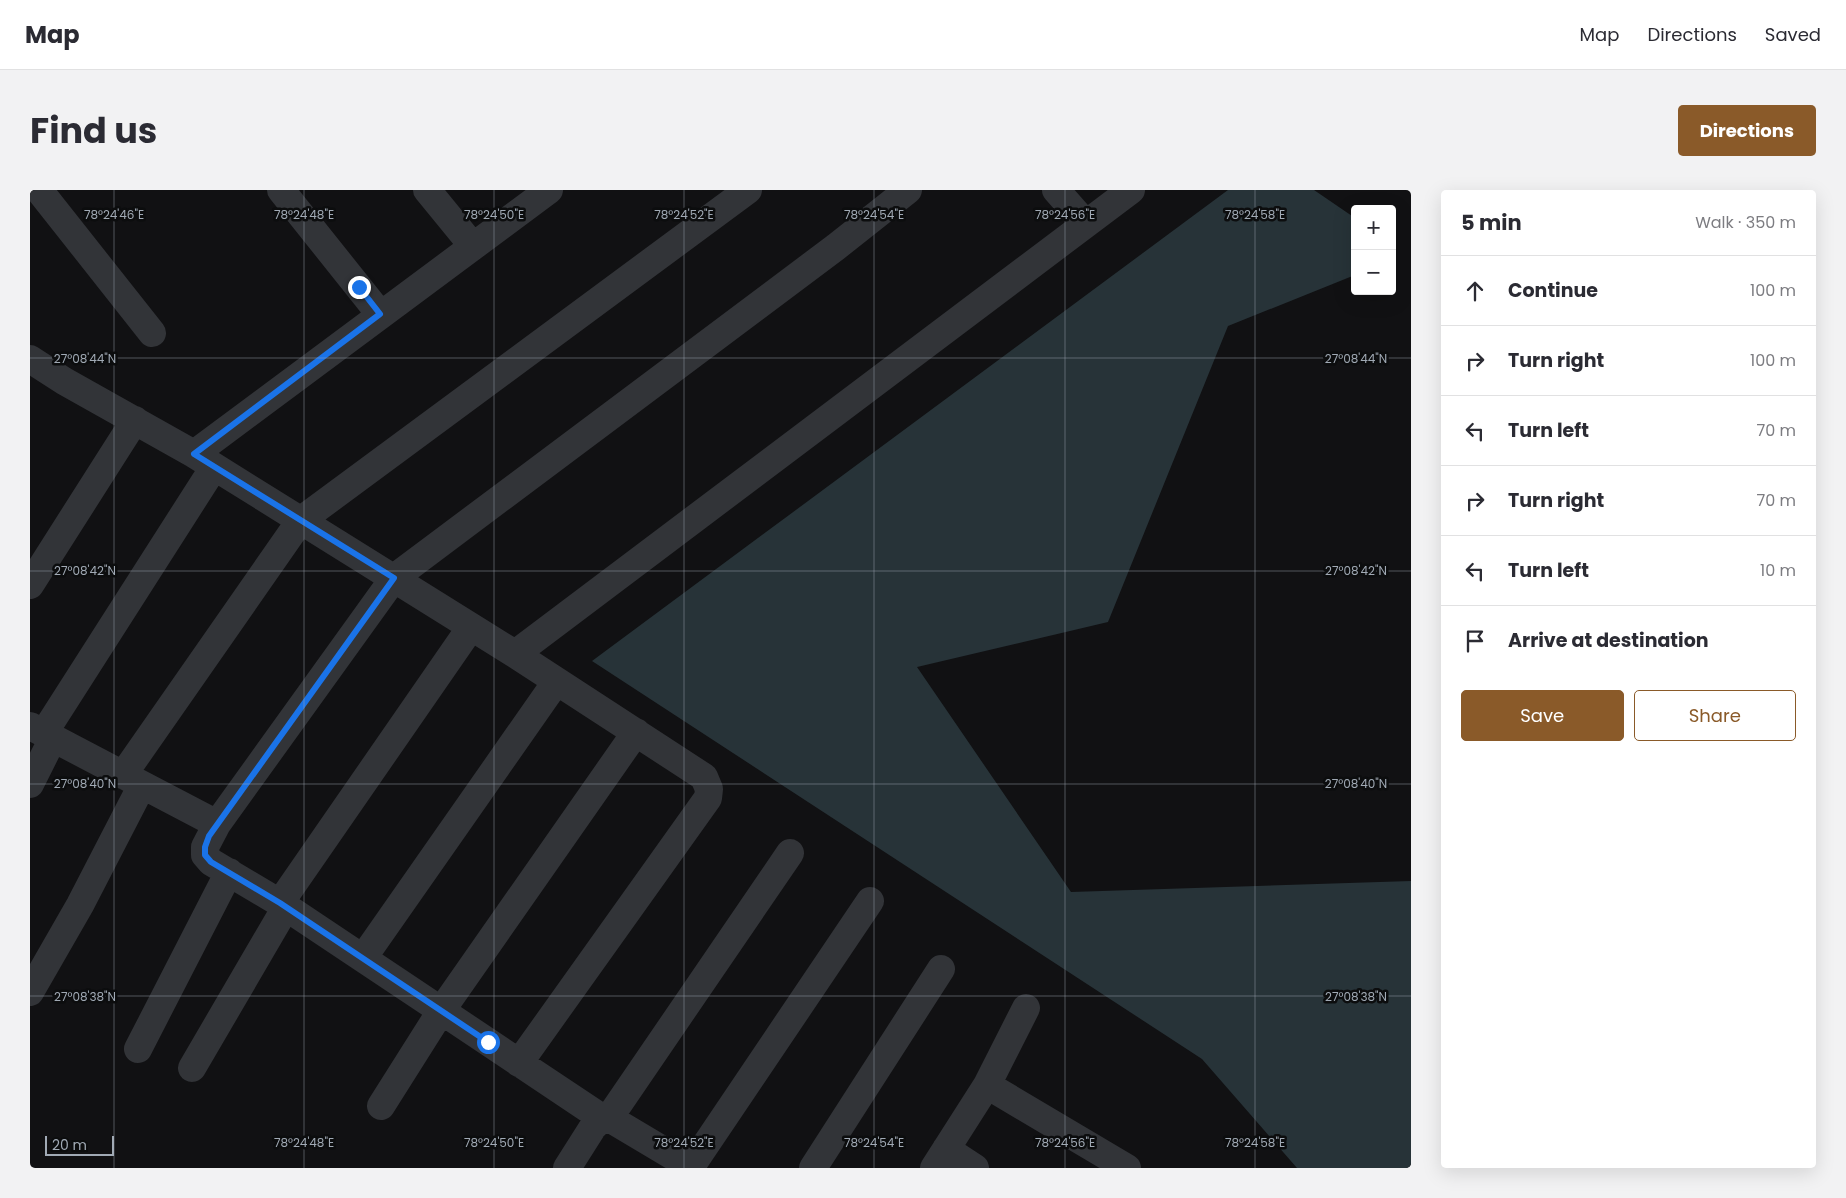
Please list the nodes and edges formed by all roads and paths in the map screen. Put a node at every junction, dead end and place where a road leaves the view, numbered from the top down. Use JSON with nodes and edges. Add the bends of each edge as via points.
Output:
{"nodes":[{"id":1,"x":39,"y":190,"type":"edge"},
{"id":2,"x":281,"y":190,"type":"edge"},
{"id":3,"x":426,"y":190,"type":"edge"},
{"id":4,"x":549,"y":190,"type":"edge"},
{"id":5,"x":748,"y":190,"type":"edge"},
{"id":6,"x":908,"y":190,"type":"edge"},
{"id":7,"x":1056,"y":190,"type":"edge"},
{"id":8,"x":1130,"y":190,"type":"edge"},
{"id":9,"x":1086,"y":224,"type":"junction"},
{"id":10,"x":472,"y":245,"type":"junction"},
{"id":11,"x":380,"y":314,"type":"junction"},
{"id":12,"x":152,"y":333,"type":"dead end"},
{"id":13,"x":31,"y":363,"type":"edge"},
{"id":14,"x":135,"y":420,"type":"junction"},
{"id":15,"x":204,"y":461,"type":"junction"},
{"id":16,"x":300,"y":520,"type":"junction"},
{"id":17,"x":394,"y":578,"type":"junction"},
{"id":18,"x":30,"y":585,"type":"edge"},
{"id":19,"x":471,"y":626,"type":"junction"},
{"id":20,"x":515,"y":654,"type":"junction"},
{"id":21,"x":556,"y":682,"type":"junction"},
{"id":22,"x":636,"y":732,"type":"junction"},
{"id":23,"x":42,"y":733,"type":"edge"},
{"id":24,"x":133,"y":780,"type":"junction"},
{"id":25,"x":30,"y":784,"type":"edge"},
{"id":26,"x":217,"y":824,"type":"junction"},
{"id":27,"x":790,"y":853,"type":"dead end"},
{"id":28,"x":229,"y":872,"type":"junction"},
{"id":29,"x":870,"y":901,"type":"dead end"},
{"id":30,"x":283,"y":905,"type":"junction"},
{"id":31,"x":362,"y":958,"type":"junction"},
{"id":32,"x":942,"y":969,"type":"dead end"},
{"id":33,"x":30,"y":992,"type":"edge"},
{"id":34,"x":1026,"y":1008,"type":"dead end"},
{"id":35,"x":441,"y":1011,"type":"junction"},
{"id":36,"x":138,"y":1049,"type":"dead end"},
{"id":37,"x":519,"y":1063,"type":"junction"},
{"id":38,"x":192,"y":1068,"type":"dead end"},
{"id":39,"x":987,"y":1085,"type":"junction"},
{"id":40,"x":381,"y":1106,"type":"dead end"},
{"id":41,"x":606,"y":1118,"type":"junction"},
{"id":42,"x":940,"y":1159,"type":"edge"},
{"id":43,"x":567,"y":1168,"type":"edge"},
{"id":44,"x":691,"y":1168,"type":"edge"},
{"id":45,"x":814,"y":1168,"type":"edge"},
{"id":46,"x":976,"y":1168,"type":"edge"},
{"id":47,"x":1127,"y":1168,"type":"edge"}],
"edges":[{"from":1,"to":12,"type":"street"},
{"from":2,"to":11,"type":"street"},
{"from":3,"to":10,"type":"street"},
{"from":4,"to":10,"type":"street"},
{"from":5,"to":16,"type":"street"},
{"from":6,"to":17,"type":"street"},
{"from":7,"to":9,"type":"street"},
{"from":8,"to":9,"type":"street"},
{"from":9,"to":20,"type":"street"},
{"from":10,"to":11,"type":"street"},
{"from":11,"to":15,"type":"street"},
{"from":13,"to":14,"type":"street"},
{"from":14,"to":15,"type":"street"},
{"from":14,"to":18,"type":"street"},
{"from":15,"to":16,"type":"street"},
{"from":15,"to":23,"type":"street"},
{"from":16,"to":17,"type":"street"},
{"from":16,"to":24,"type":"street"},
{"from":17,"to":19,"type":"street"},
{"from":17,"to":26,"type":"street"},
{"from":19,"to":20,"type":"street"},
{"from":19,"to":30,"type":"street"},
{"from":20,"to":21,"type":"street"},
{"from":21,"to":22,"type":"street"},
{"from":21,"to":31,"type":"street"},
{"from":22,"to":35,"type":"street"},
{"from":22,"to":37,"type":"street","via":[[704,776],[709,789],[708,798]]},
{"from":23,"to":24,"type":"street"},
{"from":23,"to":25,"type":"street"},
{"from":24,"to":26,"type":"street"},
{"from":24,"to":33,"type":"street","via":[[85,896]]},
{"from":26,"to":28,"type":"street","via":[[205,847],[205,855]]},
{"from":27,"to":41,"type":"street"},
{"from":28,"to":30,"type":"street"},
{"from":28,"to":36,"type":"street"},
{"from":29,"to":44,"type":"street"},
{"from":30,"to":31,"type":"street"},
{"from":30,"to":38,"type":"street"},
{"from":31,"to":35,"type":"street"},
{"from":32,"to":45,"type":"street"},
{"from":34,"to":39,"type":"street"},
{"from":35,"to":37,"type":"street"},
{"from":35,"to":40,"type":"street"},
{"from":37,"to":41,"type":"street"},
{"from":39,"to":42,"type":"street"},
{"from":39,"to":47,"type":"street"},
{"from":41,"to":43,"type":"street","via":[[593,1128]]},
{"from":41,"to":44,"type":"street"},
{"from":42,"to":46,"type":"street"}]}
